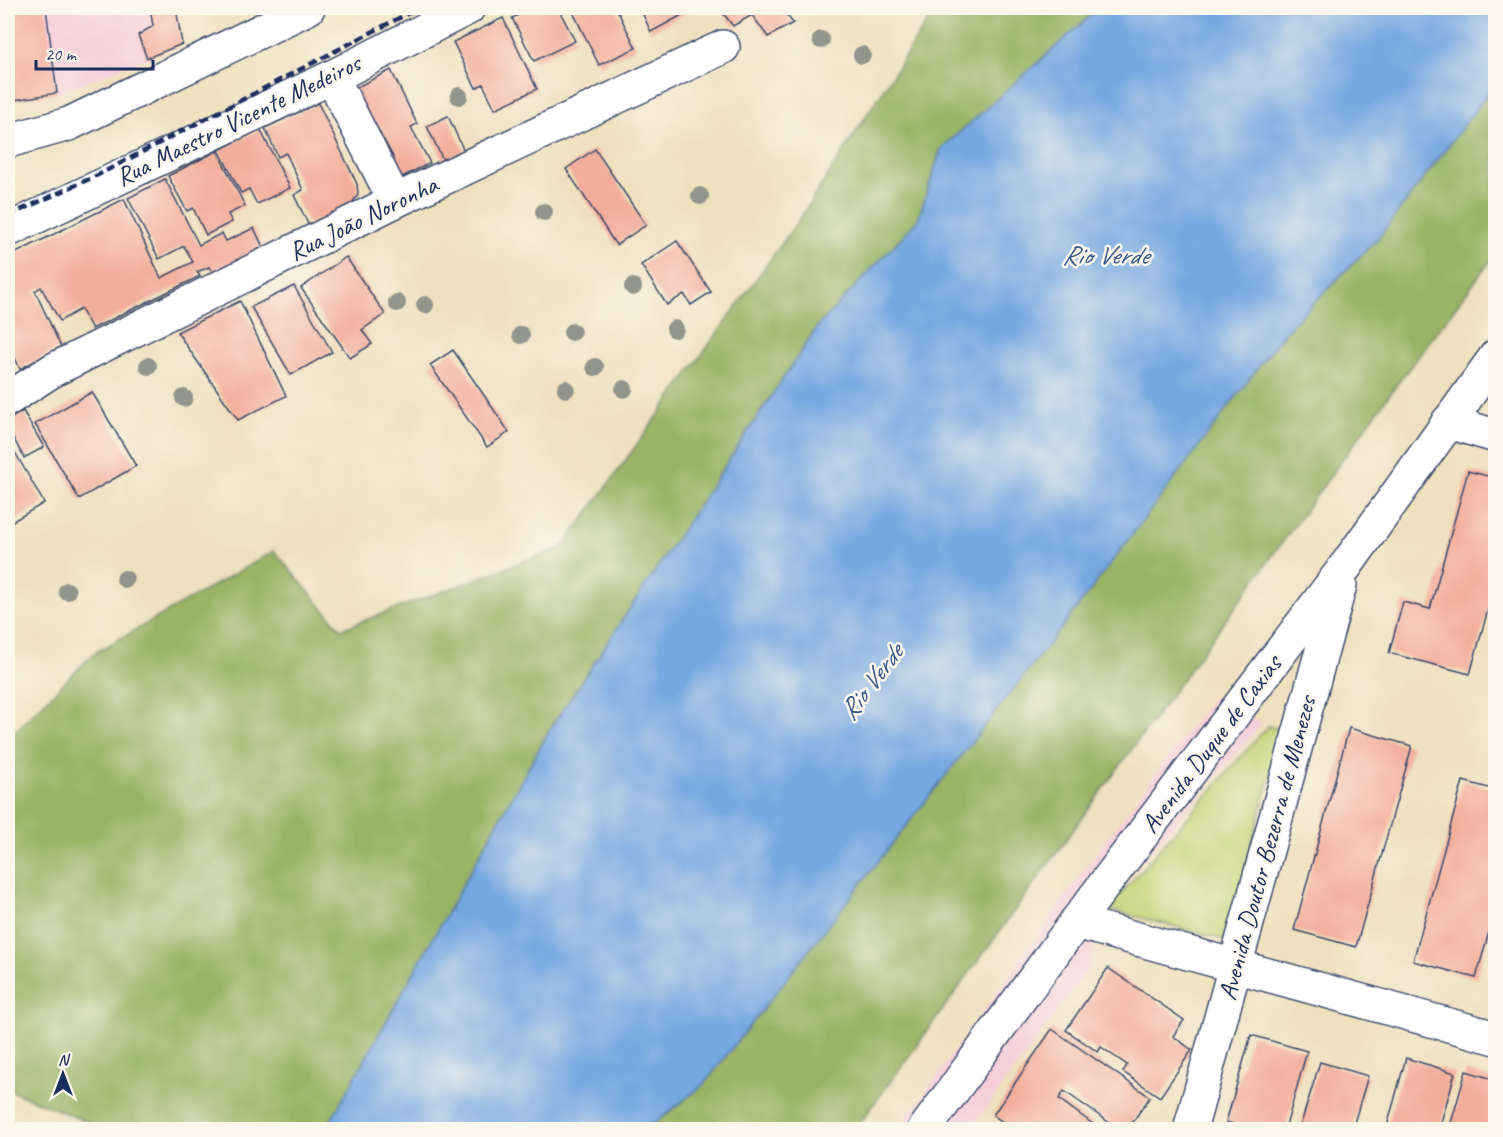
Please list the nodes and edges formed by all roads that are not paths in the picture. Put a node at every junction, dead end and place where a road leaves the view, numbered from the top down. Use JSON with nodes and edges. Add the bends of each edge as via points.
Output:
{"nodes":[{"id":1,"x":308,"y":8,"type":"edge"},
{"id":2,"x":468,"y":8,"type":"edge"},
{"id":3,"x":723,"y":46,"type":"dead end"},
{"id":4,"x":332,"y":77,"type":"junction"},
{"id":5,"x":8,"y":141,"type":"edge"},
{"id":6,"x":394,"y":201,"type":"junction"},
{"id":7,"x":8,"y":230,"type":"edge"},
{"id":8,"x":1496,"y":356,"type":"edge"},
{"id":9,"x":8,"y":399,"type":"edge"},
{"id":10,"x":1448,"y":422,"type":"junction"},
{"id":11,"x":1496,"y":436,"type":"edge"},
{"id":12,"x":1345,"y":567,"type":"junction"},
{"id":13,"x":1076,"y":922,"type":"junction"},
{"id":14,"x":1235,"y":966,"type":"junction"},
{"id":15,"x":1496,"y":1038,"type":"edge"},
{"id":16,"x":924,"y":1130,"type":"edge"},
{"id":17,"x":1190,"y":1130,"type":"edge"}],
"edges":[{"from":1,"to":5,"type":"street","via":[[69,124]]},
{"from":2,"to":4,"type":"street","name":"Rua Maestro Vicente Medeiros"},
{"from":3,"to":6,"type":"street","name":"Rua João Noronha"},
{"from":4,"to":6,"type":"street"},
{"from":4,"to":7,"type":"street","name":"Rua Maestro Vicente Medeiros"},
{"from":6,"to":9,"type":"street","name":"Rua João Noronha","via":[[53,370]]},
{"from":8,"to":10,"type":"street","name":"Avenida Duque de Caxias"},
{"from":10,"to":11,"type":"street"},
{"from":10,"to":12,"type":"street","name":"Avenida Duque de Caxias"},
{"from":12,"to":13,"type":"street","name":"Avenida Duque de Caxias"},
{"from":12,"to":14,"type":"street","name":"Avenida Doutor Bezerra de Menezes"},
{"from":13,"to":14,"type":"street"},
{"from":13,"to":16,"type":"street","name":"Avenida Duque de Caxias"},
{"from":14,"to":15,"type":"street"},
{"from":14,"to":17,"type":"street","name":"Avenida Doutor Bezerra de Menezes"}]}
